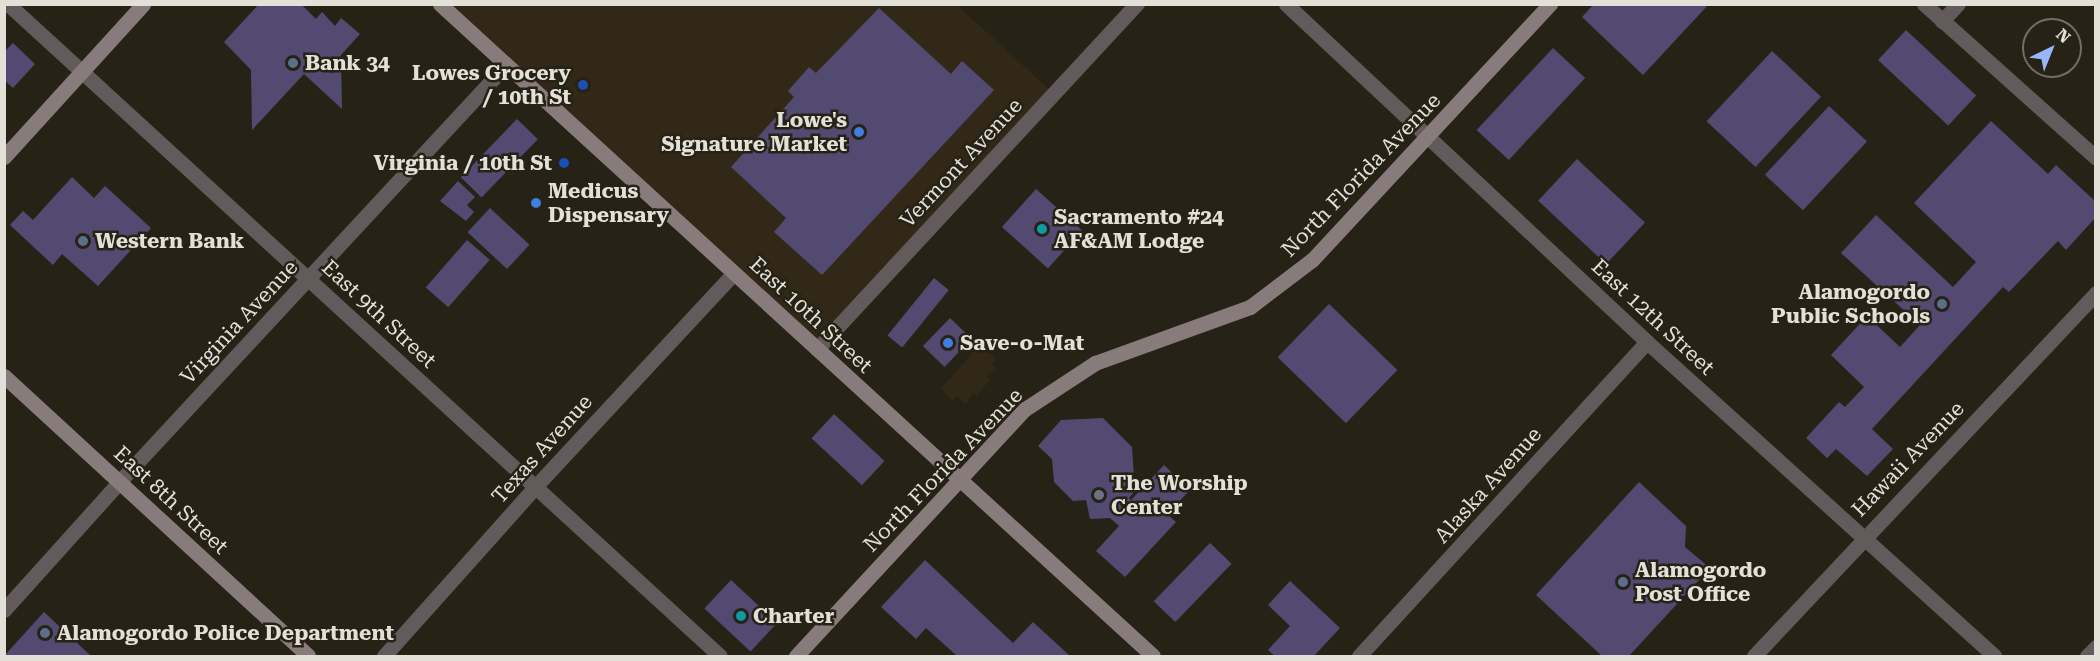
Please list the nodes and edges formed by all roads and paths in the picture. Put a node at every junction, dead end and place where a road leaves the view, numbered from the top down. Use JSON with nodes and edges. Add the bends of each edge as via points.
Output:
{"nodes":[{"id":1,"x":8,"y":4,"type":"edge"},
{"id":2,"x":143,"y":4,"type":"edge"},
{"id":3,"x":440,"y":4,"type":"edge"},
{"id":4,"x":1137,"y":4,"type":"edge"},
{"id":5,"x":1286,"y":4,"type":"edge"},
{"id":6,"x":1550,"y":4,"type":"edge"},
{"id":7,"x":1924,"y":4,"type":"edge"},
{"id":8,"x":1958,"y":4,"type":"edge"},
{"id":9,"x":1942,"y":21,"type":"junction"},
{"id":10,"x":506,"y":65,"type":"junction"},
{"id":11,"x":81,"y":72,"type":"junction"},
{"id":12,"x":1430,"y":136,"type":"junction"},
{"id":13,"x":4,"y":157,"type":"edge"},
{"id":14,"x":2096,"y":158,"type":"edge"},
{"id":15,"x":734,"y":273,"type":"junction"},
{"id":16,"x":309,"y":278,"type":"junction"},
{"id":17,"x":2096,"y":293,"type":"edge"},
{"id":18,"x":1647,"y":342,"type":"junction"},
{"id":19,"x":817,"y":349,"type":"junction"},
{"id":20,"x":4,"y":376,"type":"edge"},
{"id":21,"x":959,"y":479,"type":"junction"},
{"id":22,"x":120,"y":481,"type":"junction"},
{"id":23,"x":536,"y":487,"type":"junction"},
{"id":24,"x":1863,"y":537,"type":"junction"},
{"id":25,"x":4,"y":610,"type":"edge"},
{"id":26,"x":2096,"y":647,"type":"edge"},
{"id":27,"x":308,"y":657,"type":"edge"},
{"id":28,"x":384,"y":657,"type":"edge"},
{"id":29,"x":720,"y":657,"type":"edge"},
{"id":30,"x":796,"y":657,"type":"edge"},
{"id":31,"x":1153,"y":657,"type":"edge"},
{"id":32,"x":1359,"y":657,"type":"edge"},
{"id":33,"x":1754,"y":657,"type":"edge"},
{"id":34,"x":1994,"y":657,"type":"edge"},
{"id":35,"x":2087,"y":657,"type":"edge"}],
"edges":[{"from":1,"to":11,"type":"street","name":"East 9th Street"},
{"from":2,"to":11,"type":"main road"},
{"from":3,"to":10,"type":"main road","name":"East 10th Street"},
{"from":4,"to":19,"type":"street","name":"Vermont Avenue"},
{"from":5,"to":12,"type":"street","name":"East 12th Street"},
{"from":6,"to":12,"type":"main road","name":"North Florida Avenue"},
{"from":7,"to":9,"type":"street"},
{"from":8,"to":9,"type":"street"},
{"from":9,"to":14,"type":"street"},
{"from":10,"to":15,"type":"main road","name":"East 10th Street"},
{"from":10,"to":16,"type":"street","name":"Virginia Avenue"},
{"from":11,"to":13,"type":"main road"},
{"from":11,"to":16,"type":"street","name":"East 9th Street"},
{"from":12,"to":18,"type":"street","name":"East 12th Street"},
{"from":12,"to":21,"type":"main road","name":"North Florida Avenue","via":[[1312,260],[1251,307],[1095,363],[1025,409]]},
{"from":15,"to":19,"type":"main road","name":"East 10th Street"},
{"from":15,"to":23,"type":"street","name":"Texas Avenue"},
{"from":16,"to":22,"type":"street","name":"Virginia Avenue"},
{"from":16,"to":23,"type":"street","name":"East 9th Street"},
{"from":17,"to":24,"type":"street","name":"Hawaii Avenue"},
{"from":18,"to":24,"type":"street","name":"East 12th Street"},
{"from":18,"to":32,"type":"street","name":"Alaska Avenue"},
{"from":19,"to":21,"type":"main road","name":"East 10th Street"},
{"from":20,"to":22,"type":"main road","name":"East 8th Street"},
{"from":21,"to":30,"type":"main road","name":"North Florida Avenue"},
{"from":21,"to":31,"type":"main road","name":"East 10th Street"},
{"from":22,"to":25,"type":"street","name":"Virginia Avenue"},
{"from":22,"to":27,"type":"main road","name":"East 8th Street"},
{"from":23,"to":28,"type":"street","name":"Texas Avenue"},
{"from":23,"to":29,"type":"street","name":"East 9th Street"},
{"from":24,"to":33,"type":"street","name":"Hawaii Avenue"},
{"from":24,"to":34,"type":"street","name":"East 12th Street"},
{"from":26,"to":35,"type":"street"}]}
